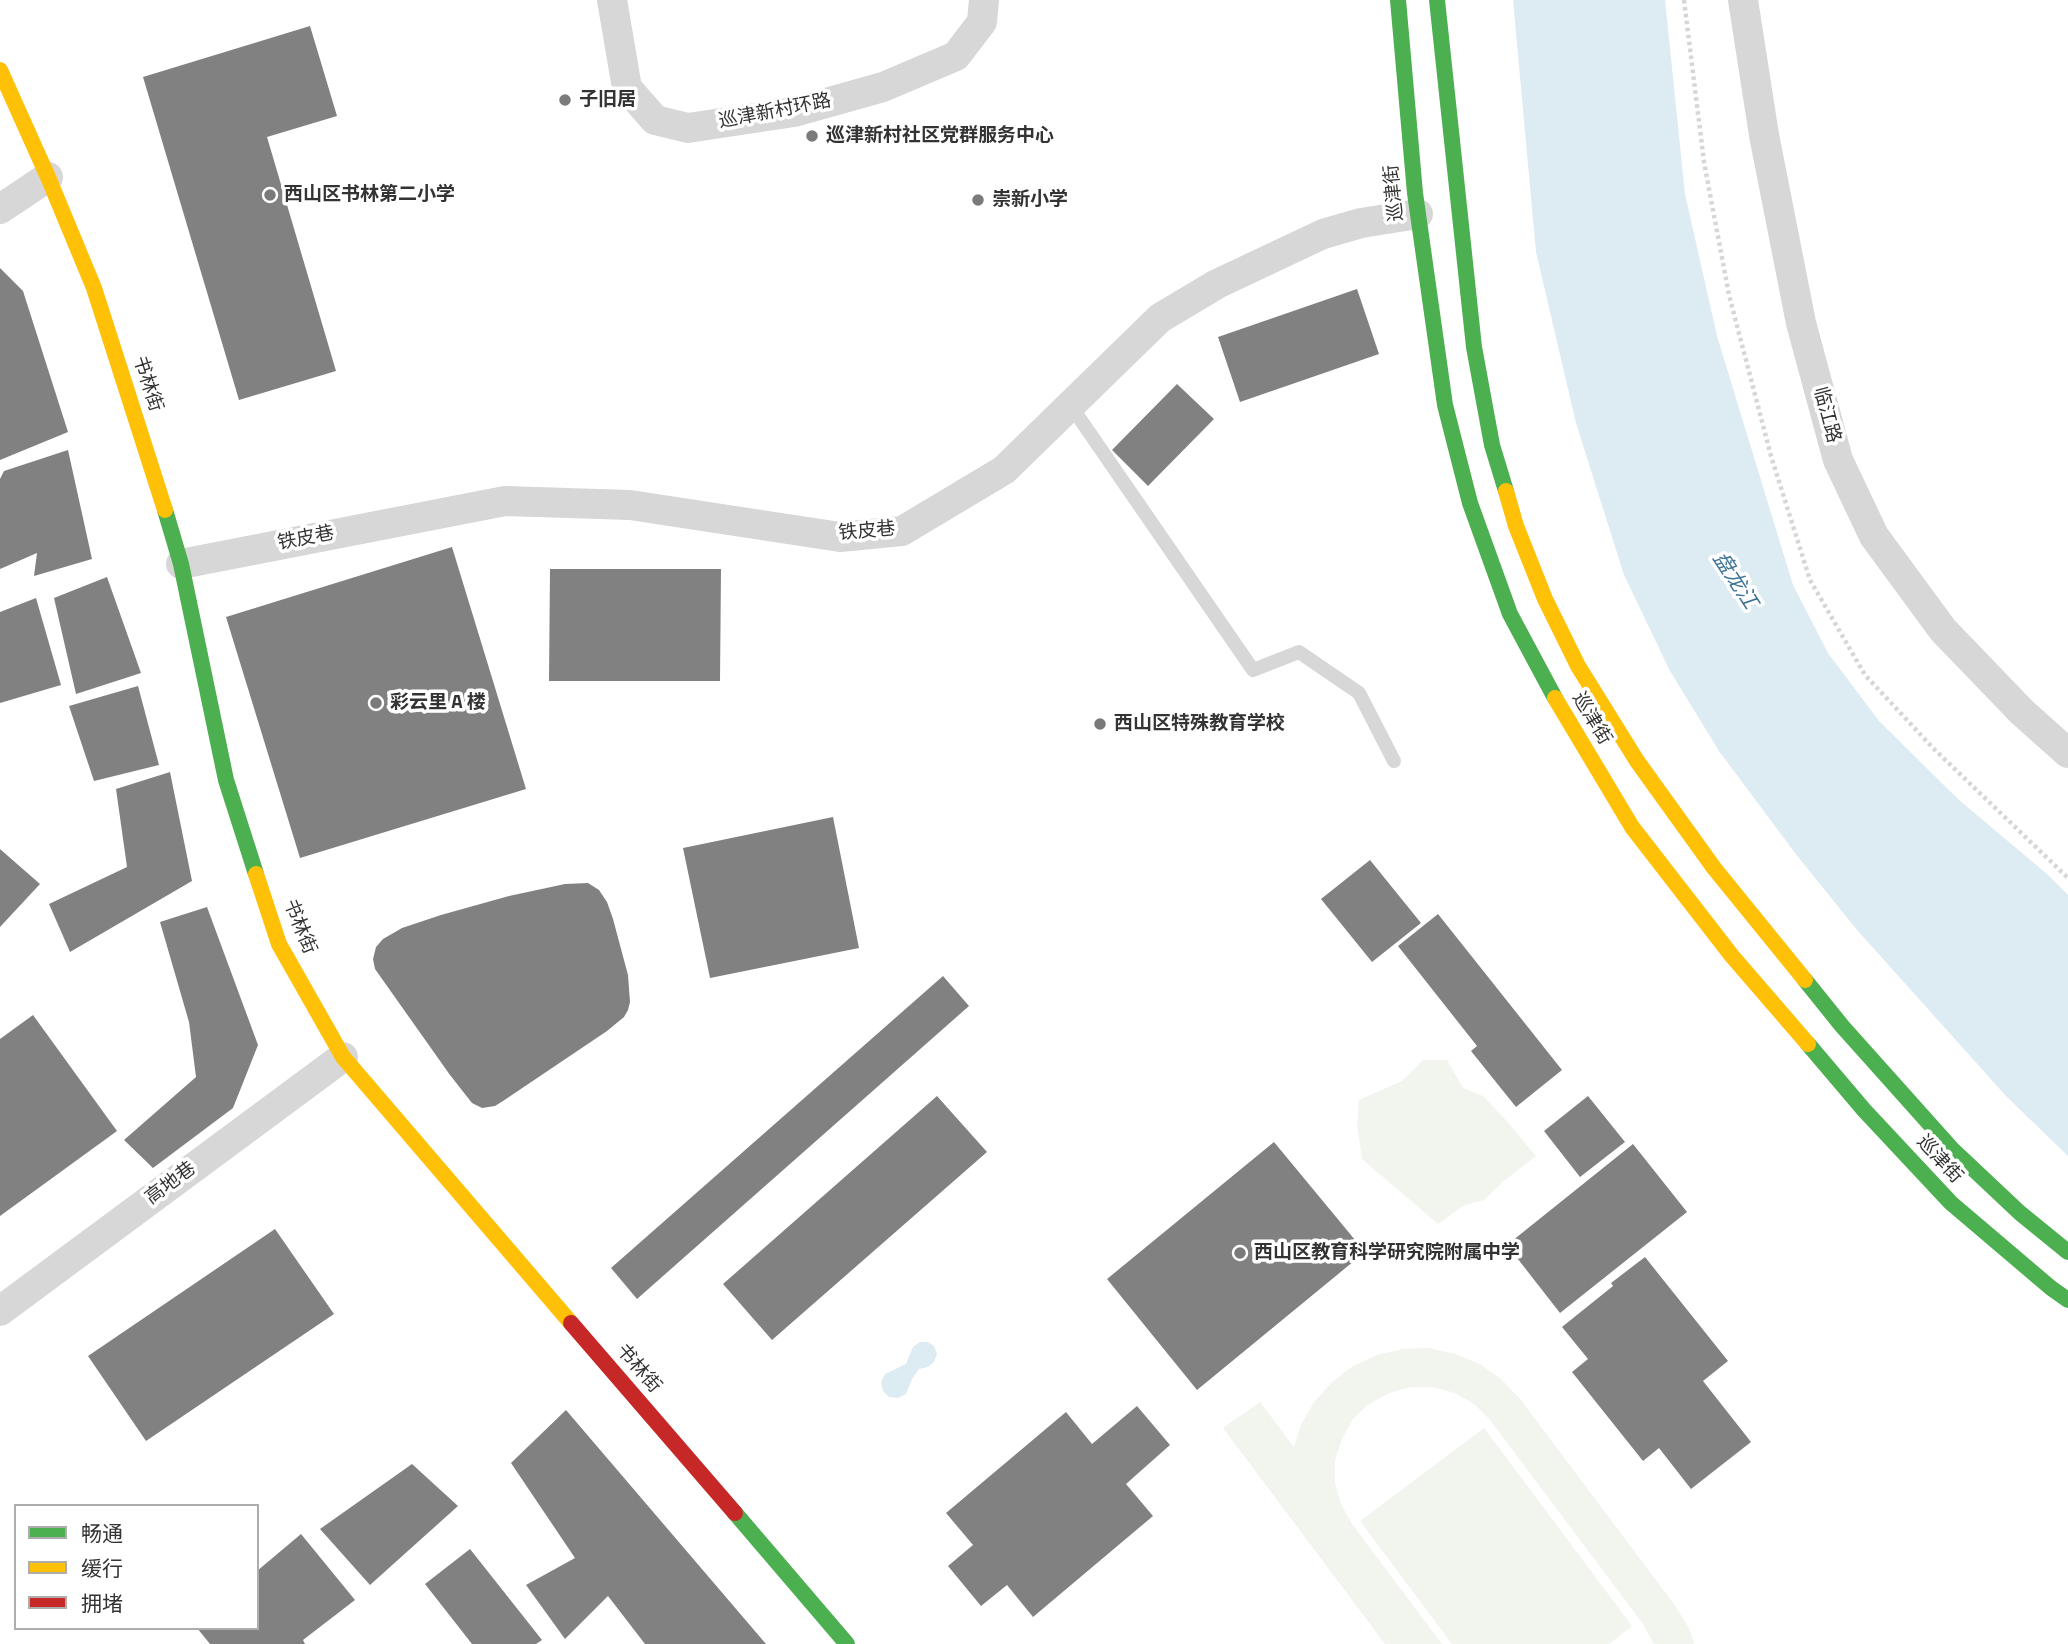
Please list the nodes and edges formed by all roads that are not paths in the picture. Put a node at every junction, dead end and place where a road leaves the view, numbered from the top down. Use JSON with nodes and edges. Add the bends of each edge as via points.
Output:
{"nodes":[{"id":1,"x":612,"y":0,"type":"edge"},
{"id":2,"x":984,"y":0,"type":"edge"},
{"id":3,"x":1398,"y":0,"type":"edge"},
{"id":4,"x":1437,"y":0,"type":"edge"},
{"id":5,"x":1743,"y":0,"type":"edge"},
{"id":6,"x":0,"y":70,"type":"edge"},
{"id":7,"x":48,"y":177,"type":"junction"},
{"id":8,"x":0,"y":209,"type":"edge"},
{"id":9,"x":1418,"y":214,"type":"junction"},
{"id":10,"x":1071,"y":405,"type":"junction"},
{"id":11,"x":181,"y":564,"type":"junction"},
{"id":12,"x":2068,"y":753,"type":"edge"},
{"id":13,"x":1394,"y":761,"type":"dead end"},
{"id":14,"x":343,"y":1057,"type":"junction"},
{"id":15,"x":2068,"y":1252,"type":"edge"},
{"id":16,"x":2068,"y":1300,"type":"edge"},
{"id":17,"x":0,"y":1311,"type":"edge"},
{"id":18,"x":847,"y":1644,"type":"edge"}],
"edges":[{"from":1,"to":2,"type":"street","name":"巡津新村环路","via":[[627,88],[655,120],[688,128],[794,112],[883,87],[956,56],[982,22]]},
{"from":3,"to":9,"type":"main road","name":"巡津街"},
{"from":4,"to":15,"type":"main road","name":"巡津街","via":[[1474,347],[1492,445],[1520,538],[1578,666],[1637,761],[1714,869],[1842,1026],[1952,1149]]},
{"from":5,"to":12,"type":"street","name":"临江路","via":[[1799,310],[1838,460],[1874,536],[1943,630]]},
{"from":6,"to":7,"type":"main road","name":"书林街"},
{"from":7,"to":8,"type":"street"},
{"from":7,"to":11,"type":"main road","name":"书林街","via":[[93,288]]},
{"from":9,"to":10,"type":"street","name":"铁皮巷","via":[[1323,234],[1217,284],[1160,318]]},
{"from":9,"to":16,"type":"main road","name":"巡津街","via":[[1445,405],[1470,503],[1510,614],[1560,708],[1632,827],[1731,956],[1951,1203]]},
{"from":10,"to":11,"type":"street","name":"铁皮巷","via":[[1004,470],[902,531],[840,537],[630,505],[505,501]]},
{"from":10,"to":13,"type":"lane","via":[[1253,670],[1299,652],[1359,694]]},
{"from":11,"to":14,"type":"main road","name":"书林街","via":[[226,780],[275,932]]},
{"from":14,"to":17,"type":"street","name":"高地巷"},
{"from":14,"to":18,"type":"main road","name":"书林街"}]}
